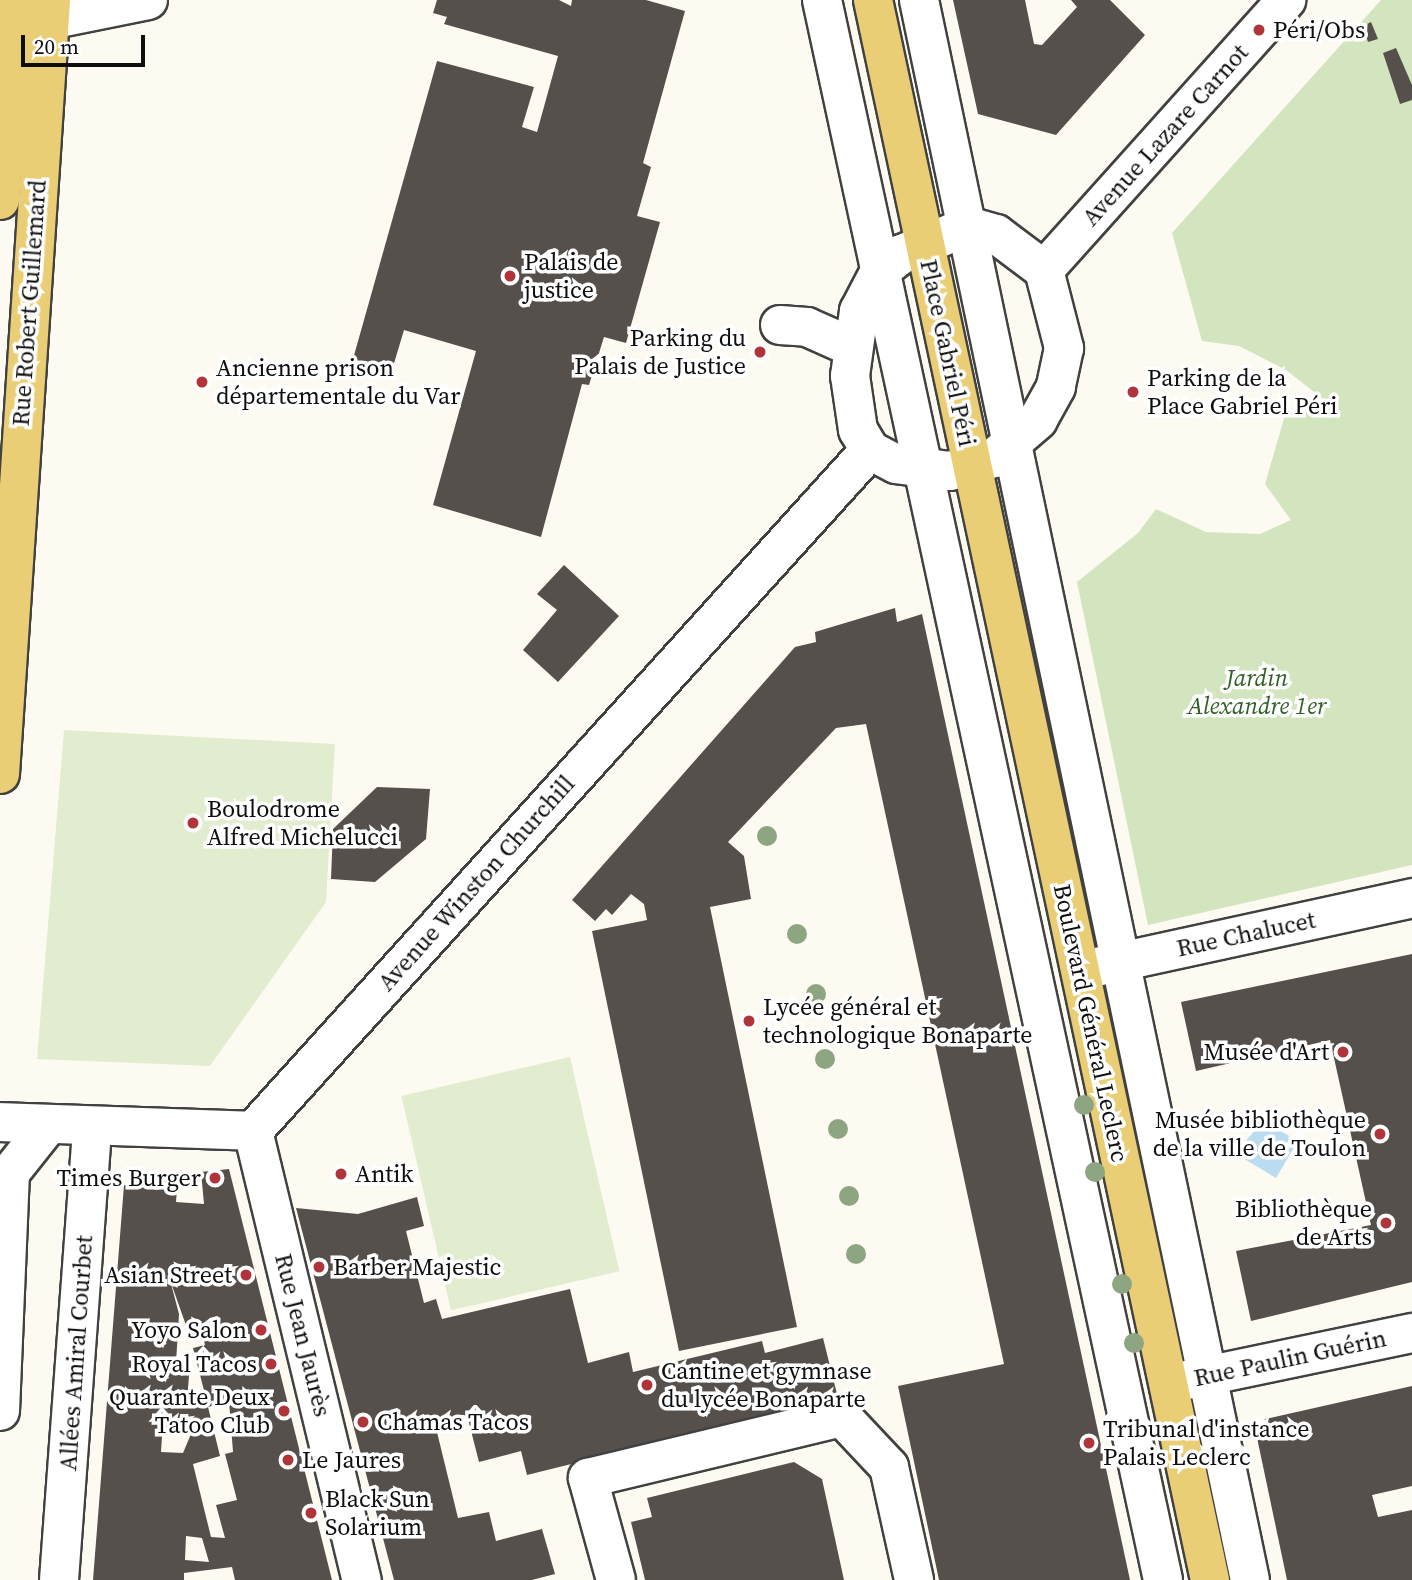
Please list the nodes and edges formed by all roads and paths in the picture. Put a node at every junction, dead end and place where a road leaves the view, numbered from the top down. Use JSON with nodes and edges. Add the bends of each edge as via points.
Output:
{"nodes":[{"id":1,"x":15,"y":0,"type":"edge"},
{"id":2,"x":148,"y":0,"type":"edge"},
{"id":3,"x":822,"y":0,"type":"edge"},
{"id":4,"x":873,"y":0,"type":"edge"},
{"id":5,"x":919,"y":0,"type":"edge"},
{"id":6,"x":45,"y":7,"type":"edge"},
{"id":7,"x":1273,"y":7,"type":"edge"},
{"id":8,"x":9,"y":65,"type":"junction"},
{"id":9,"x":0,"y":200,"type":"edge"},
{"id":10,"x":968,"y":226,"type":"junction"},
{"id":11,"x":924,"y":240,"type":"junction"},
{"id":12,"x":1044,"y":270,"type":"junction"},
{"id":13,"x":880,"y":271,"type":"junction"},
{"id":14,"x":780,"y":325,"type":"dead end"},
{"id":15,"x":852,"y":347,"type":"junction"},
{"id":16,"x":1013,"y":446,"type":"junction"},
{"id":17,"x":870,"y":450,"type":"junction"},
{"id":18,"x":972,"y":466,"type":"junction"},
{"id":19,"x":927,"y":471,"type":"junction"},
{"id":20,"x":0,"y":774,"type":"edge"},
{"id":21,"x":1412,"y":898,"type":"edge"},
{"id":22,"x":1118,"y":962,"type":"junction"},
{"id":23,"x":1079,"y":971,"type":"junction"},
{"id":24,"x":0,"y":1122,"type":"edge"},
{"id":25,"x":48,"y":1125,"type":"junction"},
{"id":26,"x":92,"y":1127,"type":"junction"},
{"id":27,"x":253,"y":1131,"type":"junction"},
{"id":28,"x":1412,"y":1333,"type":"edge"},
{"id":29,"x":1186,"y":1380,"type":"junction"},
{"id":30,"x":0,"y":1411,"type":"edge"},
{"id":31,"x":59,"y":1580,"type":"edge"},
{"id":32,"x":362,"y":1580,"type":"edge"},
{"id":33,"x":616,"y":1580,"type":"edge"},
{"id":34,"x":914,"y":1580,"type":"edge"},
{"id":35,"x":1163,"y":1580,"type":"edge"},
{"id":36,"x":1210,"y":1580,"type":"edge"},
{"id":37,"x":1250,"y":1580,"type":"edge"}],
"edges":[{"from":1,"to":8,"type":"main road","name":"Rue Robert Guillemard"},
{"from":2,"to":6,"type":"street"},
{"from":3,"to":13,"type":"street"},
{"from":4,"to":11,"type":"main road"},
{"from":5,"to":10,"type":"street"},
{"from":6,"to":8,"type":"street"},
{"from":6,"to":20,"type":"main road","name":"Rue Robert Guillemard"},
{"from":7,"to":12,"type":"street","name":"Avenue Lazare Carnot"},
{"from":8,"to":9,"type":"main road","name":"Rue Robert Guillemard"},
{"from":10,"to":11,"type":"street","name":"Place Gabriel Péri"},
{"from":10,"to":12,"type":"street","via":[[996,234]]},
{"from":10,"to":16,"type":"street"},
{"from":11,"to":13,"type":"street","name":"Place Gabriel Péri"},
{"from":11,"to":18,"type":"main road","name":"Place Gabriel Péri"},
{"from":12,"to":16,"type":"street","name":"Place Gabriel Péri","via":[[1064,348],[1056,387],[1038,420]]},
{"from":13,"to":15,"type":"street","name":"Place Gabriel Péri","via":[[859,311]]},
{"from":13,"to":19,"type":"street"},
{"from":14,"to":15,"type":"street","via":[[807,327]]},
{"from":15,"to":17,"type":"street","name":"Place Gabriel Péri","via":[[853,406]]},
{"from":16,"to":18,"type":"street","name":"Place Gabriel Péri"},
{"from":16,"to":22,"type":"street"},
{"from":17,"to":19,"type":"street","name":"Place Gabriel Péri"},
{"from":17,"to":27,"type":"street","name":"Avenue Winston Churchill"},
{"from":18,"to":19,"type":"street","name":"Place Gabriel Péri"},
{"from":18,"to":23,"type":"main road","name":"Boulevard Général Leclerc"},
{"from":19,"to":35,"type":"street"},
{"from":21,"to":22,"type":"street","name":"Rue Chalucet"},
{"from":22,"to":23,"type":"street","name":"Rue Chalucet"},
{"from":22,"to":29,"type":"street"},
{"from":23,"to":29,"type":"main road","name":"Boulevard Général Leclerc"},
{"from":24,"to":25,"type":"street"},
{"from":25,"to":26,"type":"street"},
{"from":25,"to":30,"type":"street","via":[[10,1173]]},
{"from":26,"to":27,"type":"street"},
{"from":26,"to":31,"type":"street","name":"Allées Amiral Courbet"},
{"from":27,"to":32,"type":"street","name":"Rue Jean Jaurès"},
{"from":28,"to":29,"type":"street","name":"Rue Paulin Guérin"},
{"from":29,"to":36,"type":"main road","name":"Boulevard Général Leclerc"},
{"from":29,"to":37,"type":"street"},
{"from":33,"to":34,"type":"street","via":[[589,1478],[842,1417],[889,1467]]}]}
